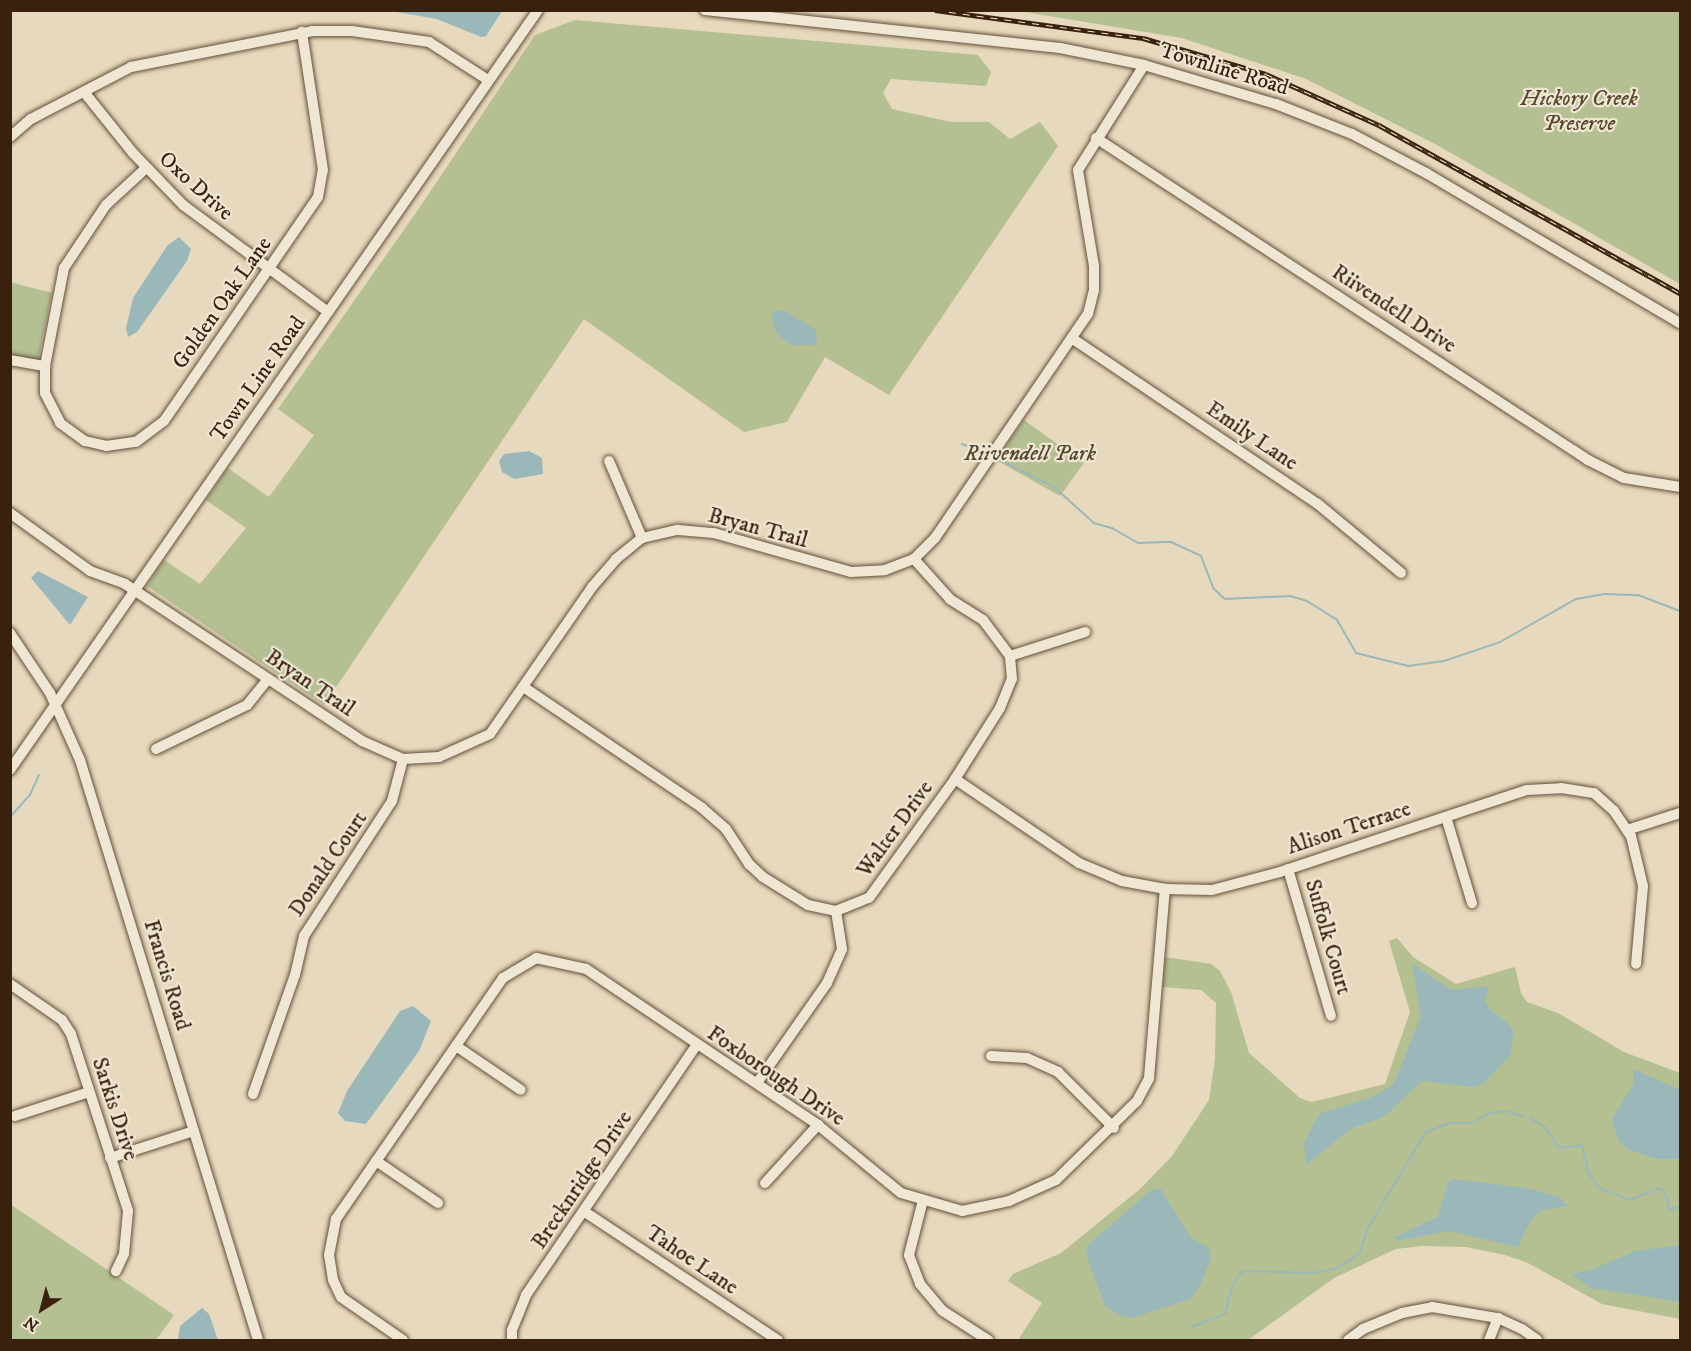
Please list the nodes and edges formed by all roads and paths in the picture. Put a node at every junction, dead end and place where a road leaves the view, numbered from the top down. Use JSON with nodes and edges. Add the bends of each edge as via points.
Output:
{"nodes":[{"id":1,"x":538,"y":10,"type":"edge"},
{"id":2,"x":705,"y":10,"type":"edge"},
{"id":3,"x":302,"y":32,"type":"junction"},
{"id":4,"x":1144,"y":65,"type":"junction"},
{"id":5,"x":488,"y":80,"type":"junction"},
{"id":6,"x":84,"y":92,"type":"junction"},
{"id":7,"x":10,"y":137,"type":"edge"},
{"id":8,"x":1096,"y":138,"type":"junction"},
{"id":9,"x":146,"y":168,"type":"junction"},
{"id":10,"x":269,"y":270,"type":"junction"},
{"id":11,"x":328,"y":312,"type":"junction"},
{"id":12,"x":1680,"y":323,"type":"edge"},
{"id":13,"x":1073,"y":339,"type":"junction"},
{"id":14,"x":10,"y":360,"type":"edge"},
{"id":15,"x":45,"y":366,"type":"junction"},
{"id":16,"x":609,"y":461,"type":"dead end"},
{"id":17,"x":1680,"y":487,"type":"edge"},
{"id":18,"x":10,"y":513,"type":"edge"},
{"id":19,"x":642,"y":538,"type":"junction"},
{"id":20,"x":914,"y":559,"type":"junction"},
{"id":21,"x":1401,"y":573,"type":"dead end"},
{"id":22,"x":132,"y":591,"type":"junction"},
{"id":23,"x":1084,"y":632,"type":"dead end"},
{"id":24,"x":10,"y":633,"type":"edge"},
{"id":25,"x":1010,"y":656,"type":"junction"},
{"id":26,"x":268,"y":679,"type":"junction"},
{"id":27,"x":525,"y":688,"type":"junction"},
{"id":28,"x":56,"y":705,"type":"junction"},
{"id":29,"x":156,"y":748,"type":"dead end"},
{"id":30,"x":403,"y":759,"type":"junction"},
{"id":31,"x":10,"y":770,"type":"edge"},
{"id":32,"x":955,"y":779,"type":"junction"},
{"id":33,"x":1680,"y":813,"type":"edge"},
{"id":34,"x":1446,"y":817,"type":"junction"},
{"id":35,"x":1627,"y":830,"type":"junction"},
{"id":36,"x":1288,"y":869,"type":"junction"},
{"id":37,"x":1166,"y":889,"type":"junction"},
{"id":38,"x":1472,"y":903,"type":"dead end"},
{"id":39,"x":836,"y":911,"type":"junction"},
{"id":40,"x":1636,"y":964,"type":"dead end"},
{"id":41,"x":10,"y":984,"type":"edge"},
{"id":42,"x":1331,"y":1016,"type":"dead end"},
{"id":43,"x":456,"y":1046,"type":"junction"},
{"id":44,"x":696,"y":1046,"type":"junction"},
{"id":45,"x":991,"y":1056,"type":"dead end"},
{"id":46,"x":757,"y":1083,"type":"junction"},
{"id":47,"x":521,"y":1090,"type":"dead end"},
{"id":48,"x":89,"y":1092,"type":"junction"},
{"id":49,"x":253,"y":1094,"type":"dead end"},
{"id":50,"x":15,"y":1116,"type":"dead end"},
{"id":51,"x":818,"y":1125,"type":"junction"},
{"id":52,"x":1114,"y":1128,"type":"junction"},
{"id":53,"x":194,"y":1131,"type":"junction"},
{"id":54,"x":111,"y":1158,"type":"junction"},
{"id":55,"x":376,"y":1161,"type":"junction"},
{"id":56,"x":765,"y":1183,"type":"dead end"},
{"id":57,"x":923,"y":1200,"type":"junction"},
{"id":58,"x":438,"y":1203,"type":"dead end"},
{"id":59,"x":585,"y":1212,"type":"junction"},
{"id":60,"x":116,"y":1271,"type":"dead end"},
{"id":61,"x":1498,"y":1318,"type":"junction"},
{"id":62,"x":258,"y":1341,"type":"edge"},
{"id":63,"x":403,"y":1341,"type":"edge"},
{"id":64,"x":512,"y":1341,"type":"edge"},
{"id":65,"x":778,"y":1341,"type":"edge"},
{"id":66,"x":988,"y":1341,"type":"edge"},
{"id":67,"x":1348,"y":1341,"type":"edge"},
{"id":68,"x":1489,"y":1341,"type":"edge"},
{"id":69,"x":1537,"y":1341,"type":"edge"}],
"edges":[{"from":1,"to":5,"type":"street","name":"Town Line Road"},
{"from":2,"to":4,"type":"street","name":"Townline Road","via":[[1060,48]]},
{"from":3,"to":5,"type":"street","via":[[352,31],[429,42]]},
{"from":3,"to":6,"type":"street","via":[[148,62]]},
{"from":3,"to":10,"type":"street","name":"Golden Oak Lane","via":[[322,178],[314,204]]},
{"from":4,"to":8,"type":"street","name":"Bryan Trail"},
{"from":4,"to":12,"type":"street","name":"Townline Road","via":[[1276,104],[1352,134]]},
{"from":5,"to":11,"type":"street","name":"Town Line Road"},
{"from":6,"to":7,"type":"street","via":[[32,119]]},
{"from":6,"to":9,"type":"street","name":"Oxo Drive"},
{"from":8,"to":13,"type":"street","name":"Bryan Trail","via":[[1078,170],[1094,290],[1088,314]]},
{"from":8,"to":17,"type":"street","name":"Riivendell Drive","via":[[1588,460],[1624,478]]},
{"from":9,"to":10,"type":"street","name":"Oxo Drive","via":[[197,216]]},
{"from":9,"to":15,"type":"street","name":"Golden Oak Lane","via":[[106,206],[63,268]]},
{"from":10,"to":11,"type":"street","name":"Oxo Drive"},
{"from":10,"to":15,"type":"street","name":"Golden Oak Lane","via":[[164,422],[136,442],[106,446],[85,441],[68,430],[47,401]]},
{"from":11,"to":22,"type":"street","name":"Town Line Road"},
{"from":13,"to":20,"type":"street","name":"Bryan Trail","via":[[935,538]]},
{"from":13,"to":21,"type":"street","name":"Emily Lane","via":[[1318,504]]},
{"from":14,"to":15,"type":"street"},
{"from":16,"to":19,"type":"street"},
{"from":18,"to":22,"type":"street","name":"Bryan Trail","via":[[90,570],[114,578]]},
{"from":19,"to":20,"type":"street","name":"Bryan Trail","via":[[678,530],[714,533],[851,572],[885,570]]},
{"from":19,"to":27,"type":"street","name":"Bryan Trail","via":[[616,559],[592,587]]},
{"from":20,"to":25,"type":"street","via":[[950,599],[983,620]]},
{"from":22,"to":26,"type":"street","name":"Bryan Trail"},
{"from":22,"to":28,"type":"street","name":"Town Line Road"},
{"from":23,"to":25,"type":"street"},
{"from":24,"to":28,"type":"street","name":"Francis Road"},
{"from":25,"to":32,"type":"street","name":"Walter Drive","via":[[1012,679],[1000,708]]},
{"from":26,"to":29,"type":"street","via":[[246,705]]},
{"from":26,"to":30,"type":"street","name":"Bryan Trail","via":[[362,741]]},
{"from":27,"to":30,"type":"street","name":"Bryan Trail","via":[[490,734],[440,757]]},
{"from":27,"to":39,"type":"street","via":[[702,808],[726,829],[749,864],[763,877],[808,905]]},
{"from":28,"to":31,"type":"street","name":"Town Line Road"},
{"from":28,"to":53,"type":"street","name":"Francis Road","via":[[80,759]]},
{"from":30,"to":49,"type":"street","name":"Donald Court","via":[[385,812],[304,936],[295,975]]},
{"from":32,"to":37,"type":"street","name":"Alison Terrace","via":[[1079,863],[1122,881]]},
{"from":32,"to":39,"type":"street","name":"Walter Drive","via":[[869,898]]},
{"from":33,"to":35,"type":"street"},
{"from":34,"to":35,"type":"street","name":"Alison Terrace","via":[[1527,790],[1561,788],[1594,794],[1614,811]]},
{"from":34,"to":36,"type":"street","name":"Alison Terrace"},
{"from":34,"to":38,"type":"street"},
{"from":35,"to":40,"type":"street","name":"Alison Terrace","via":[[1643,886]]},
{"from":36,"to":37,"type":"street","name":"Alison Terrace","via":[[1212,890]]},
{"from":36,"to":42,"type":"street","name":"Suffolk Court"},
{"from":37,"to":52,"type":"street","name":"Foxborough Drive","via":[[1149,1078],[1137,1101]]},
{"from":39,"to":46,"type":"street","via":[[842,949],[830,975]]},
{"from":41,"to":48,"type":"street","name":"Sarkis Drive","via":[[62,1020],[71,1034]]},
{"from":43,"to":44,"type":"street","name":"Foxborough Drive","via":[[503,978],[536,958],[586,969]]},
{"from":43,"to":47,"type":"street"},
{"from":43,"to":55,"type":"street","name":"Foxborough Drive"},
{"from":44,"to":46,"type":"street","name":"Foxborough Drive"},
{"from":44,"to":59,"type":"street","name":"Brecknridge Drive"},
{"from":45,"to":52,"type":"street","via":[[1027,1058],[1058,1072]]},
{"from":46,"to":51,"type":"street","name":"Foxborough Drive"},
{"from":48,"to":50,"type":"street"},
{"from":48,"to":54,"type":"street","name":"Sarkis Drive"},
{"from":51,"to":56,"type":"street"},
{"from":51,"to":57,"type":"street","name":"Foxborough Drive","via":[[901,1193]]},
{"from":52,"to":57,"type":"street","name":"Foxborough Drive","via":[[1056,1180],[1009,1201],[962,1211]]},
{"from":53,"to":54,"type":"street"},
{"from":53,"to":62,"type":"street","name":"Francis Road"},
{"from":54,"to":60,"type":"street","name":"Sarkis Drive","via":[[128,1210],[124,1254]]},
{"from":55,"to":58,"type":"street"},
{"from":55,"to":63,"type":"street","name":"Foxborough Drive","via":[[336,1219],[329,1255],[333,1280],[341,1297]]},
{"from":57,"to":66,"type":"street","via":[[909,1255],[920,1284],[943,1311]]},
{"from":59,"to":64,"type":"street","name":"Brecknridge Drive","via":[[525,1295]]},
{"from":59,"to":65,"type":"street","name":"Tahoe Lane"},
{"from":61,"to":67,"type":"street","via":[[1432,1307],[1402,1313],[1363,1329]]},
{"from":61,"to":68,"type":"street"},
{"from":61,"to":69,"type":"street"}]}
